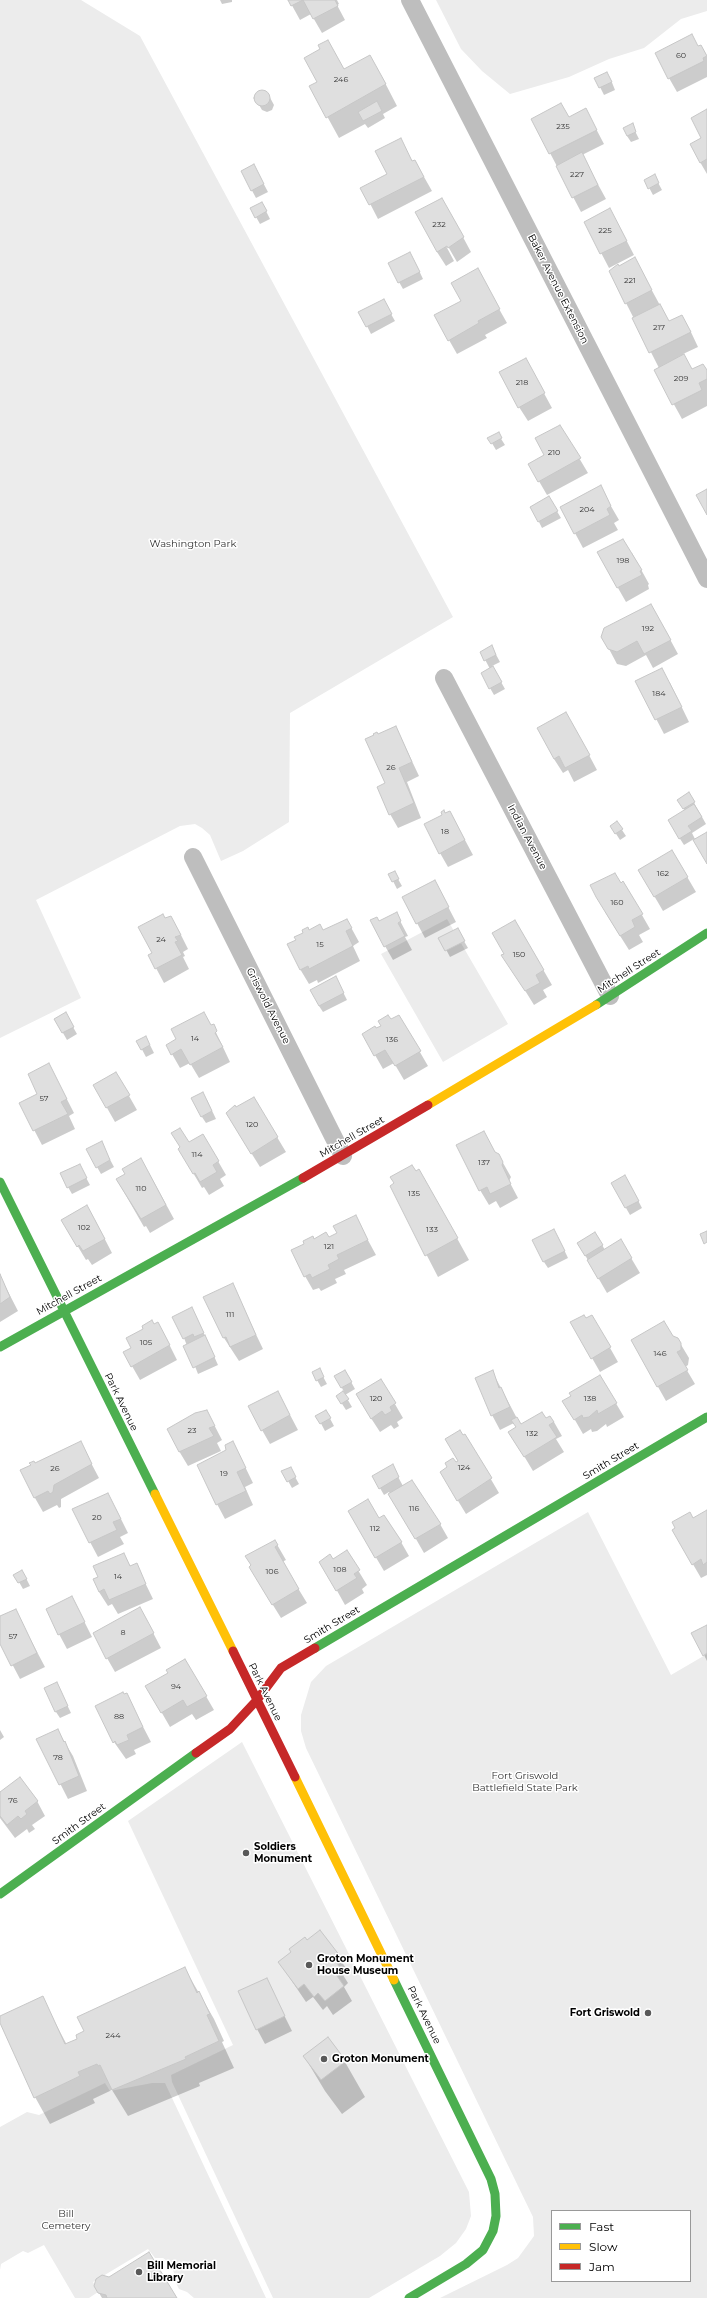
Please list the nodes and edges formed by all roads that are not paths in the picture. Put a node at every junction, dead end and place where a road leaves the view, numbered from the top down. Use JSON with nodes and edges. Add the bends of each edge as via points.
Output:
{"nodes":[{"id":1,"x":410,"y":0,"type":"edge"},
{"id":2,"x":707,"y":579,"type":"edge"},
{"id":3,"x":444,"y":678,"type":"dead end"},
{"id":4,"x":193,"y":857,"type":"dead end"},
{"id":5,"x":707,"y":934,"type":"edge"},
{"id":6,"x":610,"y":996,"type":"junction"},
{"id":7,"x":342,"y":1156,"type":"junction"},
{"id":8,"x":0,"y":1182,"type":"edge"},
{"id":9,"x":64,"y":1311,"type":"junction"},
{"id":10,"x":0,"y":1346,"type":"edge"},
{"id":11,"x":707,"y":1417,"type":"edge"},
{"id":12,"x":257,"y":1700,"type":"junction"},
{"id":13,"x":0,"y":1894,"type":"edge"},
{"id":14,"x":409,"y":2298,"type":"edge"}],
"edges":[{"from":1,"to":2,"type":"street","name":"Baker Avenue Extension"},
{"from":3,"to":6,"type":"street","name":"Indian Avenue"},
{"from":4,"to":7,"type":"street","name":"Griswold Avenue"},
{"from":5,"to":6,"type":"street","name":"Mitchell Street"},
{"from":6,"to":7,"type":"street","name":"Mitchell Street"},
{"from":7,"to":9,"type":"street","name":"Mitchell Street"},
{"from":8,"to":9,"type":"street","name":"Park Avenue"},
{"from":9,"to":10,"type":"street","name":"Mitchell Street"},
{"from":9,"to":12,"type":"street","name":"Park Avenue"},
{"from":11,"to":12,"type":"street","name":"Smith Street","via":[[281,1668]]},
{"from":12,"to":13,"type":"street","name":"Smith Street","via":[[230,1729]]},
{"from":12,"to":14,"type":"street","name":"Park Avenue","via":[[486,2166],[495,2194],[496,2216],[489,2240],[476,2257]]}]}
